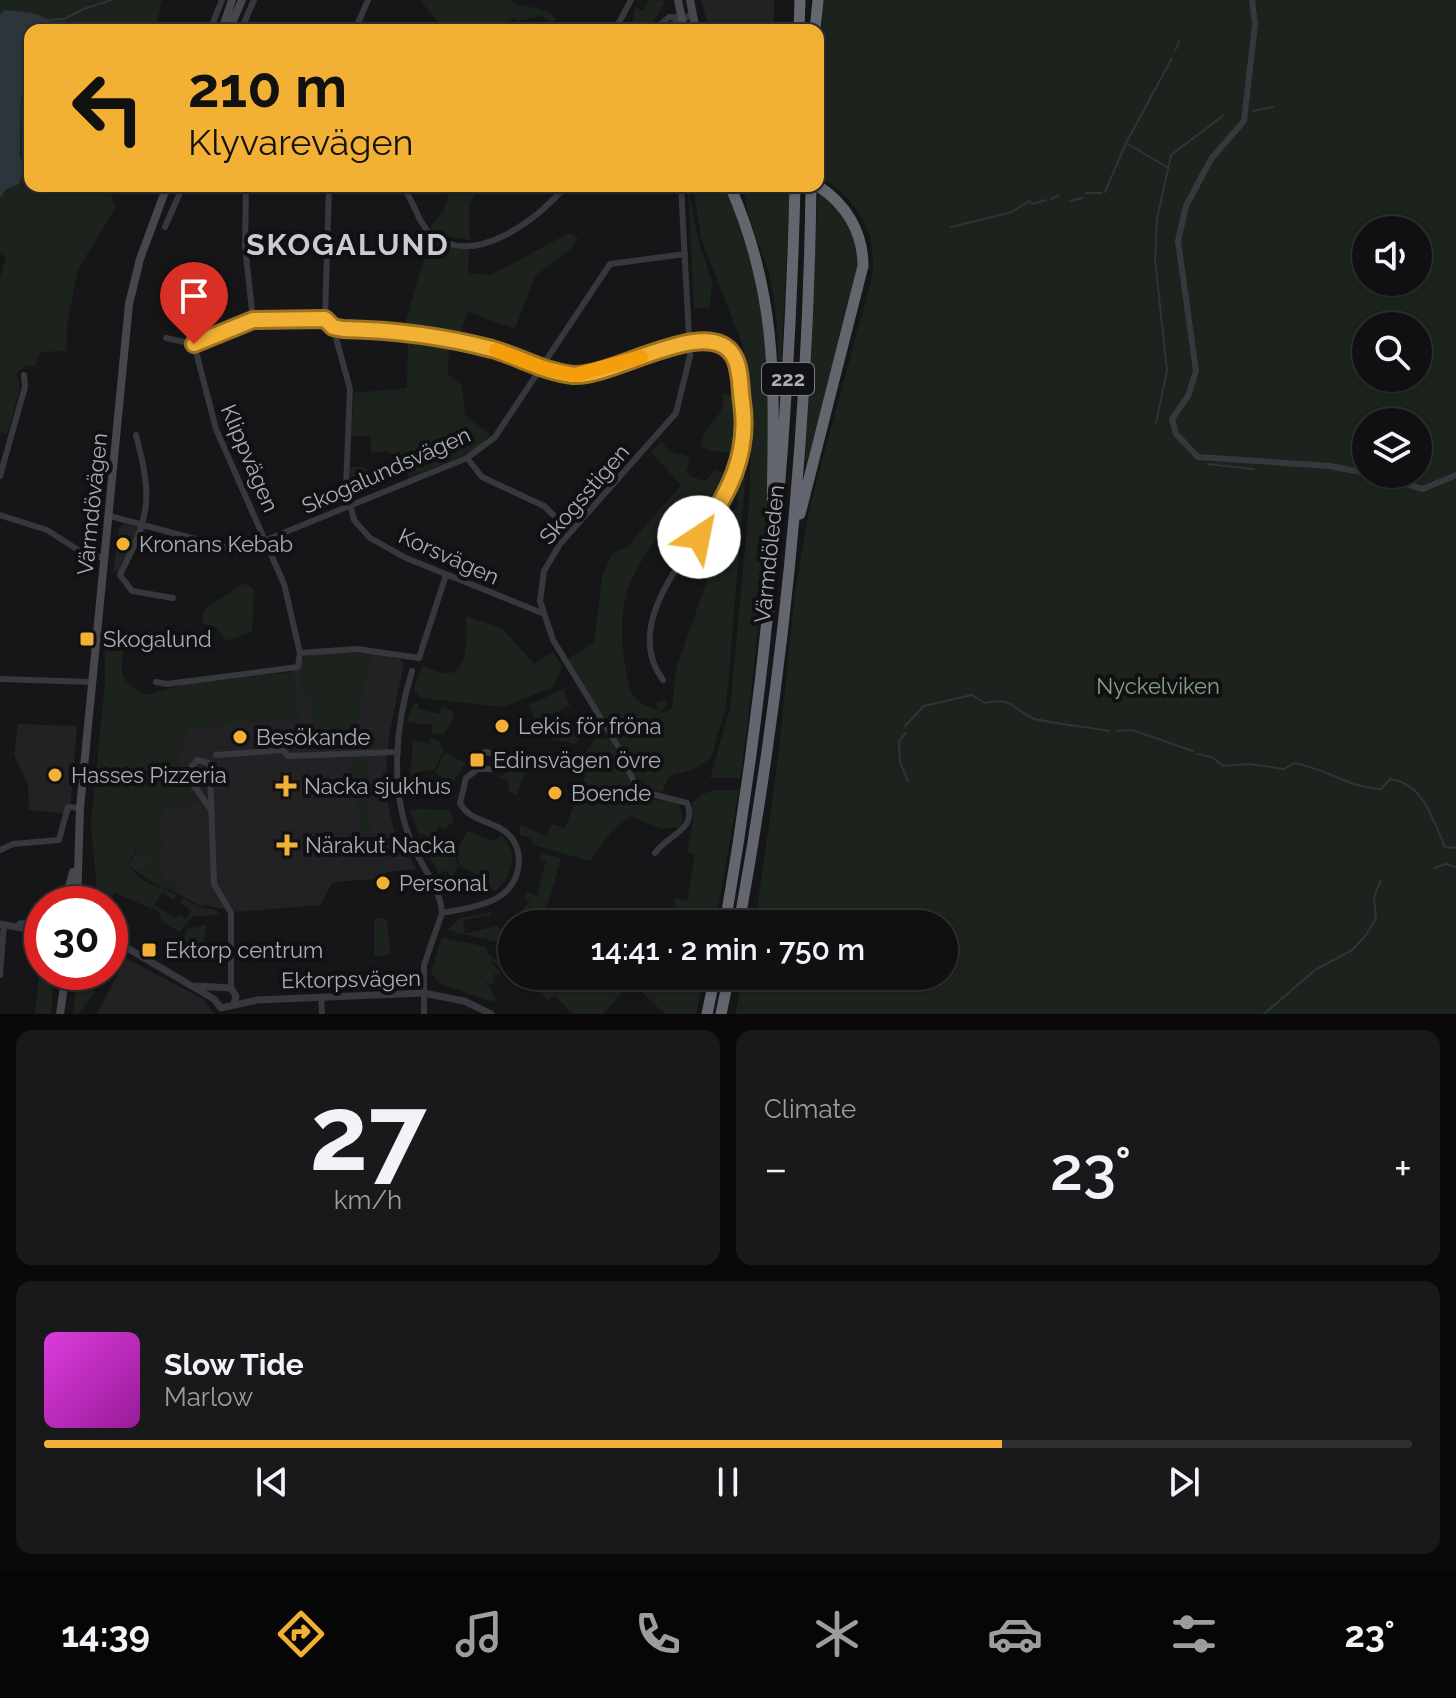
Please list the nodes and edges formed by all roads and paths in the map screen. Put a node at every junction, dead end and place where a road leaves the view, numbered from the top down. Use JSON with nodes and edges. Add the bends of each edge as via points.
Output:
{"nodes":[{"id":1,"x":222,"y":0,"type":"edge"},
{"id":2,"x":232,"y":0,"type":"edge"},
{"id":3,"x":242,"y":0,"type":"edge"},
{"id":4,"x":254,"y":0,"type":"edge"},
{"id":5,"x":368,"y":0,"type":"edge"},
{"id":6,"x":631,"y":0,"type":"edge"},
{"id":7,"x":678,"y":0,"type":"edge"},
{"id":8,"x":690,"y":0,"type":"edge"},
{"id":9,"x":800,"y":0,"type":"edge"},
{"id":10,"x":816,"y":0,"type":"edge"},
{"id":11,"x":1252,"y":0,"type":"edge"},
{"id":12,"x":693,"y":14,"type":"junction"},
{"id":13,"x":232,"y":15,"type":"junction"},
{"id":14,"x":682,"y":17,"type":"junction"},
{"id":15,"x":246,"y":20,"type":"junction"},
{"id":16,"x":212,"y":24,"type":"edge"},
{"id":17,"x":226,"y":24,"type":"edge"},
{"id":18,"x":230,"y":24,"type":"edge"},
{"id":19,"x":244,"y":24,"type":"edge"},
{"id":20,"x":358,"y":24,"type":"edge"},
{"id":21,"x":618,"y":24,"type":"edge"},
{"id":22,"x":661,"y":24,"type":"edge"},
{"id":23,"x":671,"y":24,"type":"edge"},
{"id":24,"x":683,"y":24,"type":"edge"},
{"id":25,"x":695,"y":24,"type":"edge"},
{"id":26,"x":799,"y":24,"type":"edge"},
{"id":27,"x":814,"y":24,"type":"edge"},
{"id":28,"x":165,"y":192,"type":"edge"},
{"id":29,"x":180,"y":192,"type":"edge"},
{"id":30,"x":246,"y":192,"type":"edge"},
{"id":31,"x":329,"y":192,"type":"edge"},
{"id":32,"x":406,"y":192,"type":"edge"},
{"id":33,"x":559,"y":192,"type":"edge"},
{"id":34,"x":681,"y":192,"type":"edge"},
{"id":35,"x":732,"y":192,"type":"edge"},
{"id":36,"x":795,"y":192,"type":"edge"},
{"id":37,"x":811,"y":192,"type":"edge"},
{"id":38,"x":824,"y":192,"type":"edge"},
{"id":39,"x":165,"y":227,"type":"dead end"},
{"id":40,"x":685,"y":254,"type":"junction"},
{"id":41,"x":325,"y":319,"type":"junction"},
{"id":42,"x":253,"y":320,"type":"junction"},
{"id":43,"x":333,"y":327,"type":"junction"},
{"id":44,"x":166,"y":338,"type":"dead end"},
{"id":45,"x":690,"y":342,"type":"junction"},
{"id":46,"x":194,"y":344,"type":"junction"},
{"id":47,"x":542,"y":368,"type":"junction"},
{"id":48,"x":24,"y":375,"type":"dead end"},
{"id":49,"x":136,"y":435,"type":"dead end"},
{"id":50,"x":467,"y":458,"type":"junction"},
{"id":51,"x":1352,"y":472,"type":"edge"},
{"id":52,"x":1456,"y":475,"type":"edge"},
{"id":53,"x":0,"y":476,"type":"edge"},
{"id":54,"x":1432,"y":485,"type":"edge"},
{"id":55,"x":350,"y":507,"type":"junction"},
{"id":56,"x":0,"y":515,"type":"edge"},
{"id":57,"x":110,"y":516,"type":"junction"},
{"id":58,"x":144,"y":524,"type":"junction"},
{"id":59,"x":571,"y":532,"type":"junction"},
{"id":60,"x":266,"y":541,"type":"junction"},
{"id":61,"x":792,"y":550,"type":"junction"},
{"id":62,"x":105,"y":557,"type":"junction"},
{"id":63,"x":771,"y":572,"type":"junction"},
{"id":64,"x":446,"y":575,"type":"junction"},
{"id":65,"x":173,"y":598,"type":"dead end"},
{"id":66,"x":542,"y":613,"type":"junction"},
{"id":67,"x":300,"y":653,"type":"junction"},
{"id":68,"x":412,"y":671,"type":"dead end"},
{"id":69,"x":0,"y":679,"type":"edge"},
{"id":70,"x":663,"y":680,"type":"dead end"},
{"id":71,"x":92,"y":682,"type":"junction"},
{"id":72,"x":156,"y":682,"type":"dead end"},
{"id":73,"x":398,"y":752,"type":"junction"},
{"id":74,"x":216,"y":755,"type":"dead end"},
{"id":75,"x":478,"y":769,"type":"dead end"},
{"id":76,"x":209,"y":807,"type":"junction"},
{"id":77,"x":80,"y":808,"type":"junction"},
{"id":78,"x":78,"y":832,"type":"junction"},
{"id":79,"x":0,"y":850,"type":"edge"},
{"id":80,"x":655,"y":853,"type":"dead end"},
{"id":81,"x":71,"y":886,"type":"edge"},
{"id":82,"x":77,"y":886,"type":"edge"},
{"id":83,"x":727,"y":910,"type":"edge"},
{"id":84,"x":741,"y":910,"type":"edge"},
{"id":85,"x":442,"y":913,"type":"junction"},
{"id":86,"x":24,"y":923,"type":"edge"},
{"id":87,"x":2,"y":924,"type":"edge"},
{"id":88,"x":24,"y":928,"type":"edge"},
{"id":89,"x":128,"y":949,"type":"edge"},
{"id":90,"x":0,"y":975,"type":"edge"},
{"id":91,"x":189,"y":985,"type":"junction"},
{"id":92,"x":218,"y":989,"type":"junction"},
{"id":93,"x":62,"y":990,"type":"edge"},
{"id":94,"x":233,"y":990,"type":"junction"},
{"id":95,"x":712,"y":990,"type":"edge"},
{"id":96,"x":726,"y":990,"type":"edge"},
{"id":97,"x":423,"y":993,"type":"junction"},
{"id":98,"x":321,"y":997,"type":"junction"},
{"id":99,"x":214,"y":999,"type":"junction"},
{"id":100,"x":257,"y":1000,"type":"junction"},
{"id":101,"x":234,"y":1004,"type":"junction"},
{"id":102,"x":220,"y":1011,"type":"edge"},
{"id":103,"x":60,"y":1014,"type":"edge"},
{"id":104,"x":322,"y":1014,"type":"edge"},
{"id":105,"x":424,"y":1014,"type":"edge"},
{"id":106,"x":491,"y":1014,"type":"edge"},
{"id":107,"x":707,"y":1014,"type":"edge"},
{"id":108,"x":721,"y":1014,"type":"edge"}],
"edges":[{"from":1,"to":16,"type":"street"},
{"from":2,"to":13,"type":"main road"},
{"from":3,"to":13,"type":"main road"},
{"from":4,"to":15,"type":"street"},
{"from":5,"to":20,"type":"street"},
{"from":6,"to":21,"type":"street"},
{"from":7,"to":14,"type":"main road"},
{"from":8,"to":12,"type":"main road"},
{"from":9,"to":26,"type":"highway"},
{"from":10,"to":27,"type":"highway"},
{"from":11,"to":51,"type":"street","via":[[1255,24],[1244,121],[1211,159],[1186,206],[1178,241],[1196,371],[1188,396],[1172,419],[1176,434],[1198,457]]},
{"from":12,"to":14,"type":"street"},
{"from":12,"to":25,"type":"main road"},
{"from":13,"to":15,"type":"street"},
{"from":13,"to":17,"type":"main road"},
{"from":13,"to":18,"type":"main road"},
{"from":14,"to":22,"type":"street","via":[[669,17]]},
{"from":14,"to":23,"type":"street"},
{"from":14,"to":24,"type":"main road"},
{"from":15,"to":19,"type":"street"},
{"from":28,"to":57,"type":"main road","name":"Värmdövägen","via":[[129,304]]},
{"from":29,"to":39,"type":"street"},
{"from":30,"to":42,"type":"street"},
{"from":31,"to":41,"type":"street"},
{"from":32,"to":33,"type":"street","via":[[431,234],[470,245],[523,225]]},
{"from":34,"to":40,"type":"street","name":"Skogsstigen"},
{"from":35,"to":63,"type":"highway","via":[[762,276],[770,324]]},
{"from":36,"to":63,"type":"highway","name":"Värmdöleden","number":"222","via":[[782,494]]},
{"from":37,"to":61,"type":"highway","name":"Värmdöleden","number":"222"},
{"from":38,"to":61,"type":"highway","via":[[851,219],[861,241],[863,266]]},
{"from":40,"to":45,"type":"street","name":"Skogsstigen"},
{"from":40,"to":47,"type":"street","name":"Skogalundsvägen","via":[[610,264]]},
{"from":41,"to":42,"type":"street"},
{"from":41,"to":43,"type":"street"},
{"from":42,"to":46,"type":"street"},
{"from":43,"to":47,"type":"street","via":[[450,338]]},
{"from":43,"to":55,"type":"street","name":"Korsvägen","via":[[350,391],[345,463]]},
{"from":44,"to":46,"type":"street"},
{"from":45,"to":47,"type":"street","via":[[586,375]]},
{"from":45,"to":59,"type":"street","name":"Skogsstigen","via":[[688,371],[672,421]]},
{"from":45,"to":70,"type":"street","via":[[715,341],[733,355],[745,431],[728,493],[655,604],[653,650]]},
{"from":46,"to":60,"type":"street","name":"Klippvägen","via":[[216,429]]},
{"from":47,"to":50,"type":"street","name":"Skogalundsvägen","via":[[495,437]]},
{"from":48,"to":53,"type":"street"},
{"from":49,"to":58,"type":"street","via":[[148,484]]},
{"from":50,"to":55,"type":"street","name":"Skogalundsvägen"},
{"from":50,"to":59,"type":"street","via":[[482,477],[544,506]]},
{"from":52,"to":54,"type":"street"},
{"from":55,"to":60,"type":"street","name":"Skogalundsvägen"},
{"from":55,"to":64,"type":"street","name":"Korsvägen","via":[[370,538]]},
{"from":56,"to":62,"type":"street","via":[[47,530],[89,557]]},
{"from":57,"to":58,"type":"street","name":"Skogalundsvägen"},
{"from":57,"to":62,"type":"main road","name":"Värmdövägen"},
{"from":58,"to":60,"type":"street","name":"Skogalundsvägen","via":[[239,551]]},
{"from":58,"to":65,"type":"street","via":[[120,575],[132,591]]},
{"from":59,"to":66,"type":"street","name":"Skogsstigen","via":[[544,571]]},
{"from":60,"to":67,"type":"street","name":"Klippvägen","via":[[284,584]]},
{"from":61,"to":84,"type":"highway","name":"Värmdöleden","number":"222"},
{"from":62,"to":71,"type":"main road","name":"Värmdövägen"},
{"from":63,"to":83,"type":"highway","name":"Värmdöleden","number":"222","via":[[746,801]]},
{"from":64,"to":66,"type":"street","name":"Korsvägen"},
{"from":64,"to":67,"type":"street","via":[[419,658],[357,649]]},
{"from":66,"to":80,"type":"street","name":"Skogsstigen","via":[[634,782],[644,792],[687,803],[687,826]]},
{"from":67,"to":72,"type":"street","via":[[298,667]]},
{"from":68,"to":73,"type":"street","via":[[400,710]]},
{"from":69,"to":71,"type":"street"},
{"from":71,"to":77,"type":"main road","name":"Värmdövägen"},
{"from":73,"to":74,"type":"street"},
{"from":73,"to":85,"type":"street","via":[[404,822],[440,897]]},
{"from":75,"to":85,"type":"street","via":[[463,784],[460,803],[467,814],[511,837],[518,850],[517,872],[499,898]]},
{"from":76,"to":76,"type":"street","via":[[209,765],[197,760],[186,774]]},
{"from":76,"to":94,"type":"street","via":[[214,884],[231,913]]},
{"from":77,"to":78,"type":"main road","name":"Värmdövägen"},
{"from":77,"to":79,"type":"street","via":[[68,807],[59,840]]},
{"from":78,"to":81,"type":"main road","name":"Värmdövägen"},
{"from":78,"to":82,"type":"main road","name":"Värmdövägen"},
{"from":85,"to":97,"type":"street","via":[[425,958]]},
{"from":86,"to":87,"type":"street"},
{"from":87,"to":88,"type":"street"},
{"from":87,"to":90,"type":"street"},
{"from":89,"to":91,"type":"street"},
{"from":91,"to":92,"type":"street"},
{"from":91,"to":99,"type":"street"},
{"from":92,"to":94,"type":"street"},
{"from":92,"to":99,"type":"street"},
{"from":93,"to":103,"type":"main road"},
{"from":94,"to":100,"type":"street","name":"Ektorpsvägen"},
{"from":94,"to":101,"type":"street"},
{"from":95,"to":107,"type":"highway"},
{"from":96,"to":108,"type":"highway"},
{"from":97,"to":98,"type":"street","name":"Ektorpsvägen"},
{"from":97,"to":105,"type":"street"},
{"from":97,"to":106,"type":"street","name":"Ektorpsvägen","via":[[464,1001]]},
{"from":98,"to":100,"type":"street","name":"Ektorpsvägen"},
{"from":98,"to":104,"type":"street"},
{"from":99,"to":102,"type":"street"},
{"from":100,"to":101,"type":"street","name":"Ektorpsvägen"},
{"from":101,"to":102,"type":"street","name":"Ektorpsvägen"}]}
